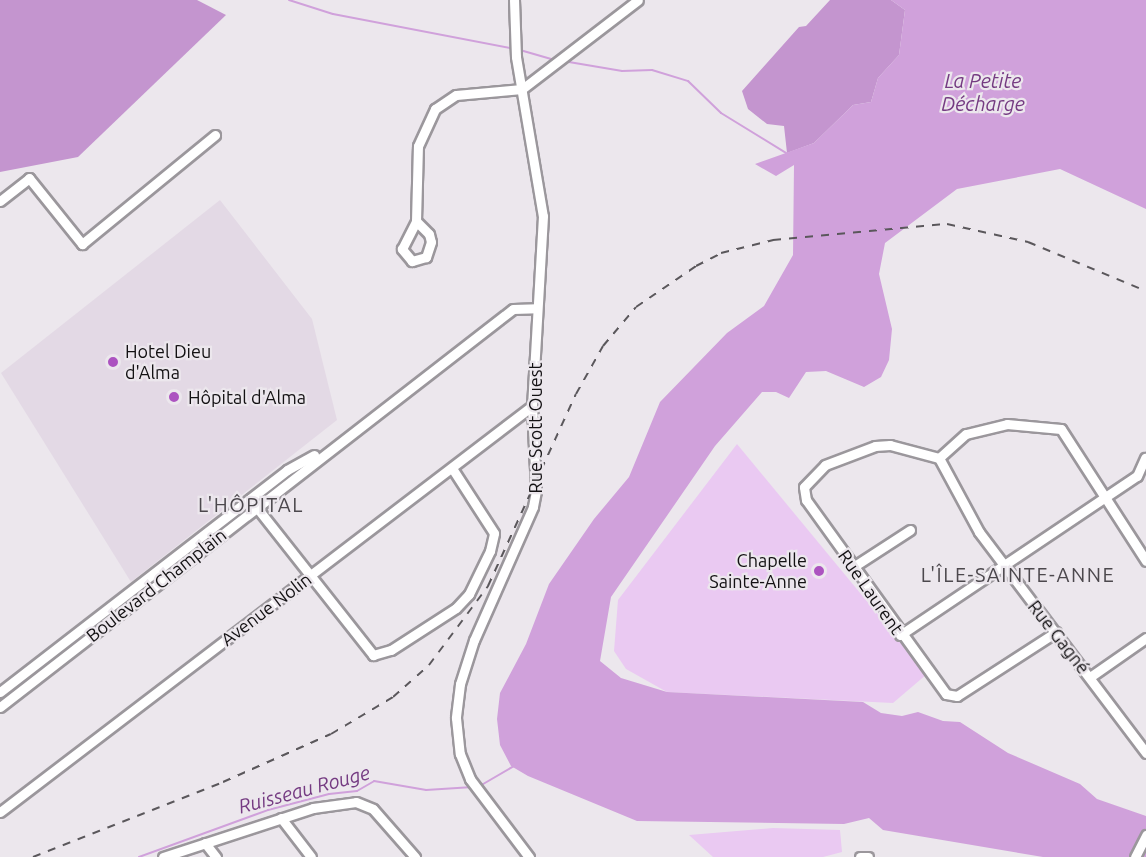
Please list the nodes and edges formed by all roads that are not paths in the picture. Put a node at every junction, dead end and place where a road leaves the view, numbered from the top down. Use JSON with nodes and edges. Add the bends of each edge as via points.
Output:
{"nodes":[{"id":1,"x":514,"y":0,"type":"edge"},
{"id":2,"x":638,"y":0,"type":"edge"},
{"id":3,"x":522,"y":89,"type":"junction"},
{"id":4,"x":215,"y":135,"type":"dead end"},
{"id":5,"x":0,"y":201,"type":"edge"},
{"id":6,"x":416,"y":221,"type":"dead end"},
{"id":7,"x":537,"y":308,"type":"junction"},
{"id":8,"x":532,"y":406,"type":"junction"},
{"id":9,"x":939,"y":458,"type":"junction"},
{"id":10,"x":1146,"y":458,"type":"edge"},
{"id":11,"x":452,"y":468,"type":"junction"},
{"id":12,"x":1106,"y":496,"type":"junction"},
{"id":13,"x":253,"y":502,"type":"junction"},
{"id":14,"x":910,"y":530,"type":"dead end"},
{"id":15,"x":1146,"y":561,"type":"edge"},
{"id":16,"x":853,"y":567,"type":"junction"},
{"id":17,"x":1004,"y":567,"type":"junction"},
{"id":18,"x":308,"y":576,"type":"junction"},
{"id":19,"x":1056,"y":632,"type":"junction"},
{"id":20,"x":900,"y":635,"type":"junction"},
{"id":21,"x":1146,"y":638,"type":"edge"},
{"id":22,"x":1090,"y":677,"type":"junction"},
{"id":23,"x":0,"y":693,"type":"edge"},
{"id":24,"x":0,"y":706,"type":"edge"},
{"id":25,"x":1146,"y":753,"type":"edge"},
{"id":26,"x":0,"y":812,"type":"edge"},
{"id":27,"x":281,"y":818,"type":"junction"},
{"id":28,"x":1146,"y":835,"type":"edge"},
{"id":29,"x":205,"y":843,"type":"junction"},
{"id":30,"x":163,"y":857,"type":"edge"},
{"id":31,"x":216,"y":857,"type":"edge"},
{"id":32,"x":311,"y":857,"type":"edge"},
{"id":33,"x":415,"y":857,"type":"edge"},
{"id":34,"x":529,"y":857,"type":"edge"},
{"id":35,"x":860,"y":857,"type":"edge"},
{"id":36,"x":868,"y":857,"type":"edge"},
{"id":37,"x":1135,"y":857,"type":"edge"}],
"edges":[{"from":1,"to":3,"type":"street","name":"Rue Scott Ouest","via":[[516,57]]},
{"from":2,"to":3,"type":"street"},
{"from":3,"to":6,"type":"street","via":[[456,95],[435,109],[418,146]]},
{"from":3,"to":7,"type":"street","name":"Rue Scott Ouest","via":[[543,216]]},
{"from":4,"to":5,"type":"street","via":[[82,244],[28,178]]},
{"from":7,"to":8,"type":"street","name":"Rue Scott Ouest"},
{"from":7,"to":13,"type":"street","name":"Boulevard Champlain","via":[[513,309]]},
{"from":8,"to":11,"type":"street","name":"Avenue Nolin"},
{"from":8,"to":34,"type":"street","name":"Rue Scott Ouest","via":[[537,479],[533,507],[474,640],[460,684],[456,718],[459,754],[470,779]]},
{"from":9,"to":12,"type":"street","via":[[966,435],[1007,424],[1061,429]]},
{"from":9,"to":16,"type":"street","name":"Rue Laurent","via":[[898,447],[875,446],[825,465],[804,487],[806,500]]},
{"from":9,"to":17,"type":"street","name":"Rue Gagné","via":[[978,532]]},
{"from":10,"to":12,"type":"street","via":[[1137,476]]},
{"from":11,"to":18,"type":"street","name":"Avenue Nolin"},
{"from":11,"to":18,"type":"street","via":[[494,533],[490,551],[469,594],[456,608],[391,650],[374,655]]},
{"from":12,"to":15,"type":"street"},
{"from":12,"to":17,"type":"street"},
{"from":13,"to":18,"type":"street"},
{"from":13,"to":23,"type":"street","name":"Boulevard Champlain"},
{"from":13,"to":24,"type":"street","name":"Boulevard Champlain"},
{"from":14,"to":16,"type":"street"},
{"from":16,"to":20,"type":"street","name":"Rue Laurent"},
{"from":17,"to":19,"type":"street","name":"Rue Gagné"},
{"from":17,"to":20,"type":"street"},
{"from":18,"to":26,"type":"street","name":"Avenue Nolin"},
{"from":19,"to":20,"type":"street","name":"Rue Laurent","via":[[957,696],[946,694]]},
{"from":19,"to":22,"type":"street","name":"Rue Gagné"},
{"from":21,"to":22,"type":"street"},
{"from":22,"to":25,"type":"street","name":"Rue Gagné"},
{"from":27,"to":29,"type":"street"},
{"from":27,"to":32,"type":"street"},
{"from":27,"to":33,"type":"street","via":[[342,802],[373,809]]},
{"from":28,"to":37,"type":"street"},
{"from":29,"to":30,"type":"street"},
{"from":29,"to":31,"type":"street"},
{"from":35,"to":36,"type":"street"}]}
